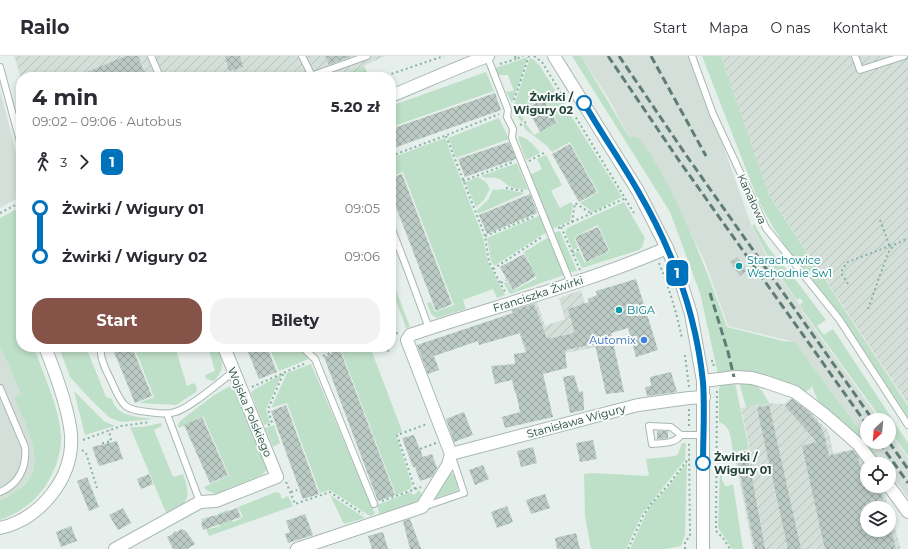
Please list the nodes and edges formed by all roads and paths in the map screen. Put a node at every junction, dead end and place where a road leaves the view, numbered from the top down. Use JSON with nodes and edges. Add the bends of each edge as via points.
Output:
{"nodes":[{"id":1,"x":152,"y":56,"type":"edge"},
{"id":2,"x":302,"y":56,"type":"edge"},
{"id":3,"x":367,"y":56,"type":"edge"},
{"id":4,"x":444,"y":56,"type":"edge"},
{"id":5,"x":488,"y":56,"type":"edge"},
{"id":6,"x":515,"y":56,"type":"edge"},
{"id":7,"x":523,"y":56,"type":"edge"},
{"id":8,"x":529,"y":56,"type":"edge"},
{"id":9,"x":534,"y":56,"type":"edge"},
{"id":10,"x":554,"y":56,"type":"edge"},
{"id":11,"x":692,"y":56,"type":"edge"},
{"id":12,"x":855,"y":56,"type":"edge"},
{"id":13,"x":904,"y":56,"type":"edge"},
{"id":14,"x":0,"y":68,"type":"edge"},
{"id":15,"x":158,"y":72,"type":"edge"},
{"id":16,"x":308,"y":72,"type":"edge"},
{"id":17,"x":321,"y":72,"type":"edge"},
{"id":18,"x":396,"y":72,"type":"edge"},
{"id":19,"x":396,"y":94,"type":"edge"},
{"id":20,"x":508,"y":110,"type":"junction"},
{"id":21,"x":16,"y":127,"type":"edge"},
{"id":22,"x":446,"y":132,"type":"dead end"},
{"id":23,"x":446,"y":135,"type":"junction"},
{"id":24,"x":425,"y":139,"type":"dead end"},
{"id":25,"x":427,"y":143,"type":"junction"},
{"id":26,"x":404,"y":147,"type":"dead end"},
{"id":27,"x":406,"y":150,"type":"junction"},
{"id":28,"x":546,"y":152,"type":"dead end"},
{"id":29,"x":396,"y":154,"type":"edge"},
{"id":30,"x":522,"y":162,"type":"junction"},
{"id":31,"x":463,"y":181,"type":"junction"},
{"id":32,"x":506,"y":188,"type":"dead end"},
{"id":33,"x":535,"y":193,"type":"junction"},
{"id":34,"x":626,"y":198,"type":"junction"},
{"id":35,"x":16,"y":205,"type":"edge"},
{"id":36,"x":0,"y":213,"type":"edge"},
{"id":37,"x":543,"y":213,"type":"junction"},
{"id":38,"x":592,"y":214,"type":"junction"},
{"id":39,"x":637,"y":218,"type":"dead end"},
{"id":40,"x":880,"y":220,"type":"dead end"},
{"id":41,"x":572,"y":222,"type":"junction"},
{"id":42,"x":561,"y":227,"type":"junction"},
{"id":43,"x":550,"y":232,"type":"junction"},
{"id":44,"x":485,"y":236,"type":"junction"},
{"id":45,"x":908,"y":238,"type":"edge"},
{"id":46,"x":396,"y":240,"type":"edge"},
{"id":47,"x":667,"y":248,"type":"junction"},
{"id":48,"x":890,"y":248,"type":"junction"},
{"id":49,"x":580,"y":249,"type":"dead end"},
{"id":50,"x":572,"y":252,"type":"junction"},
{"id":51,"x":655,"y":253,"type":"junction"},
{"id":52,"x":493,"y":269,"type":"junction"},
{"id":53,"x":581,"y":272,"type":"dead end"},
{"id":54,"x":506,"y":280,"type":"dead end"},
{"id":55,"x":501,"y":283,"type":"junction"},
{"id":56,"x":571,"y":284,"type":"junction"},
{"id":57,"x":848,"y":284,"type":"dead end"},
{"id":58,"x":512,"y":304,"type":"junction"},
{"id":59,"x":868,"y":309,"type":"dead end"},
{"id":60,"x":427,"y":323,"type":"dead end"},
{"id":61,"x":683,"y":341,"type":"dead end"},
{"id":62,"x":684,"y":349,"type":"dead end"},
{"id":63,"x":47,"y":352,"type":"edge"},
{"id":64,"x":100,"y":352,"type":"edge"},
{"id":65,"x":226,"y":352,"type":"edge"},
{"id":66,"x":307,"y":352,"type":"edge"},
{"id":67,"x":332,"y":352,"type":"edge"},
{"id":68,"x":314,"y":359,"type":"junction"},
{"id":69,"x":285,"y":371,"type":"junction"},
{"id":70,"x":233,"y":372,"type":"junction"},
{"id":71,"x":703,"y":381,"type":"junction"},
{"id":72,"x":0,"y":388,"type":"edge"},
{"id":73,"x":242,"y":392,"type":"junction"},
{"id":74,"x":704,"y":397,"type":"junction"},
{"id":75,"x":689,"y":398,"type":"junction"},
{"id":76,"x":167,"y":414,"type":"junction"},
{"id":77,"x":438,"y":421,"type":"junction"},
{"id":78,"x":149,"y":422,"type":"dead end"},
{"id":79,"x":272,"y":423,"type":"dead end"},
{"id":80,"x":908,"y":425,"type":"edge"},
{"id":81,"x":109,"y":430,"type":"junction"},
{"id":82,"x":681,"y":435,"type":"junction"},
{"id":83,"x":689,"y":435,"type":"junction"},
{"id":84,"x":703,"y":435,"type":"junction"},
{"id":85,"x":83,"y":440,"type":"dead end"},
{"id":86,"x":439,"y":442,"type":"dead end"},
{"id":87,"x":103,"y":444,"type":"dead end"},
{"id":88,"x":420,"y":449,"type":"dead end"},
{"id":89,"x":82,"y":450,"type":"dead end"},
{"id":90,"x":451,"y":454,"type":"junction"},
{"id":91,"x":690,"y":457,"type":"junction"},
{"id":92,"x":868,"y":457,"type":"edge"},
{"id":93,"x":425,"y":485,"type":"dead end"},
{"id":94,"x":97,"y":488,"type":"dead end"},
{"id":95,"x":415,"y":489,"type":"junction"},
{"id":96,"x":297,"y":490,"type":"dead end"},
{"id":97,"x":0,"y":492,"type":"edge"},
{"id":98,"x":894,"y":493,"type":"edge"},
{"id":99,"x":200,"y":502,"type":"junction"},
{"id":100,"x":374,"y":504,"type":"joint"},
{"id":101,"x":422,"y":507,"type":"junction"},
{"id":102,"x":908,"y":512,"type":"edge"},
{"id":103,"x":363,"y":514,"type":"dead end"},
{"id":104,"x":0,"y":528,"type":"edge"},
{"id":105,"x":716,"y":531,"type":"dead end"},
{"id":106,"x":115,"y":549,"type":"edge"},
{"id":107,"x":297,"y":549,"type":"edge"},
{"id":108,"x":628,"y":549,"type":"edge"},
{"id":109,"x":685,"y":549,"type":"edge"},
{"id":110,"x":703,"y":549,"type":"edge"},
{"id":111,"x":730,"y":549,"type":"edge"}],
"edges":[{"from":1,"to":15,"type":"lane"},
{"from":2,"to":16,"type":"lane"},
{"from":3,"to":17,"type":"lane"},
{"from":4,"to":18,"type":"path"},
{"from":5,"to":19,"type":"street"},
{"from":5,"to":20,"type":"lane"},
{"from":6,"to":7,"type":"path","via":[[516,59]]},
{"from":8,"to":20,"type":"path","via":[[511,108]]},
{"from":9,"to":34,"type":"path","via":[[542,62]]},
{"from":10,"to":47,"type":"street","via":[[638,191]]},
{"from":11,"to":80,"type":"lane","name":"Kanałowa","via":[[713,114],[766,228],[839,320]]},
{"from":12,"to":13,"type":"lane","via":[[860,70]]},
{"from":14,"to":21,"type":"lane"},
{"from":20,"to":23,"type":"path"},
{"from":20,"to":30,"type":"lane","via":[[507,117],[513,129],[512,138]]},
{"from":22,"to":23,"type":"path"},
{"from":23,"to":25,"type":"path"},
{"from":23,"to":31,"type":"path"},
{"from":24,"to":25,"type":"path"},
{"from":25,"to":27,"type":"path"},
{"from":26,"to":27,"type":"path"},
{"from":27,"to":29,"type":"path"},
{"from":28,"to":30,"type":"path"},
{"from":30,"to":31,"type":"path"},
{"from":30,"to":33,"type":"lane"},
{"from":31,"to":44,"type":"path"},
{"from":32,"to":33,"type":"path"},
{"from":33,"to":37,"type":"lane"},
{"from":34,"to":38,"type":"path"},
{"from":34,"to":39,"type":"path"},
{"from":35,"to":36,"type":"path"},
{"from":37,"to":43,"type":"lane"},
{"from":37,"to":44,"type":"path"},
{"from":38,"to":41,"type":"path"},
{"from":38,"to":41,"type":"path","via":[[575,203]]},
{"from":40,"to":48,"type":"path"},
{"from":41,"to":42,"type":"path"},
{"from":42,"to":43,"type":"path"},
{"from":42,"to":50,"type":"path"},
{"from":43,"to":52,"type":"path"},
{"from":43,"to":56,"type":"lane"},
{"from":44,"to":52,"type":"path","via":[[489,262]]},
{"from":45,"to":48,"type":"path"},
{"from":46,"to":60,"type":"lane"},
{"from":47,"to":51,"type":"street","name":"Franciszka Żwirki"},
{"from":47,"to":71,"type":"street","via":[[691,314]]},
{"from":48,"to":57,"type":"path","via":[[848,262],[841,273]]},
{"from":48,"to":59,"type":"path"},
{"from":49,"to":50,"type":"path"},
{"from":50,"to":53,"type":"path"},
{"from":51,"to":56,"type":"street","name":"Franciszka Żwirki"},
{"from":51,"to":61,"type":"path","via":[[669,288]]},
{"from":52,"to":55,"type":"path"},
{"from":54,"to":55,"type":"path"},
{"from":55,"to":58,"type":"path"},
{"from":56,"to":58,"type":"street","name":"Franciszka Żwirki"},
{"from":58,"to":77,"type":"street","name":"Franciszka Żwirki","via":[[429,329],[408,338]]},
{"from":62,"to":75,"type":"path"},
{"from":63,"to":104,"type":"street","via":[[70,428],[70,454],[62,476],[44,503],[28,516]]},
{"from":64,"to":76,"type":"lane","via":[[124,406],[135,411]]},
{"from":65,"to":70,"type":"street","name":"Wojska Polskiego"},
{"from":66,"to":68,"type":"lane"},
{"from":67,"to":68,"type":"path"},
{"from":68,"to":69,"type":"path"},
{"from":68,"to":100,"type":"lane"},
{"from":69,"to":73,"type":"path"},
{"from":69,"to":79,"type":"path","via":[[268,409]]},
{"from":70,"to":73,"type":"street","name":"Wojska Polskiego"},
{"from":70,"to":76,"type":"lane","via":[[182,410]]},
{"from":71,"to":74,"type":"street"},
{"from":71,"to":92,"type":"street","via":[[752,378],[795,392],[858,444]]},
{"from":72,"to":97,"type":"lane","via":[[26,455],[19,478]]},
{"from":73,"to":99,"type":"street","name":"Wojska Polskiego","via":[[277,476],[216,502]]},
{"from":74,"to":75,"type":"street","name":"Stanisława Wigury"},
{"from":74,"to":84,"type":"street"},
{"from":75,"to":83,"type":"path"},
{"from":75,"to":90,"type":"street","name":"Stanisława Wigury","via":[[638,405]]},
{"from":76,"to":99,"type":"lane"},
{"from":77,"to":90,"type":"street"},
{"from":77,"to":95,"type":"path","via":[[397,435]]},
{"from":78,"to":81,"type":"path"},
{"from":81,"to":85,"type":"path"},
{"from":81,"to":87,"type":"path","via":[[111,441]]},
{"from":82,"to":82,"type":"lane","via":[[670,427],[649,426],[652,444],[679,439]]},
{"from":82,"to":83,"type":"lane"},
{"from":83,"to":84,"type":"lane"},
{"from":83,"to":91,"type":"path"},
{"from":84,"to":110,"type":"street"},
{"from":86,"to":88,"type":"path"},
{"from":89,"to":94,"type":"path","via":[[86,453]]},
{"from":90,"to":101,"type":"street","via":[[448,465]]},
{"from":90,"to":101,"type":"lane","via":[[464,493]]},
{"from":91,"to":108,"type":"path","via":[[651,504]]},
{"from":91,"to":109,"type":"path","via":[[690,536],[685,542]]},
{"from":93,"to":95,"type":"path"},
{"from":95,"to":100,"type":"path"},
{"from":96,"to":103,"type":"path","via":[[290,492],[295,504],[330,492]]},
{"from":98,"to":102,"type":"street"},
{"from":99,"to":106,"type":"street"},
{"from":101,"to":107,"type":"street"},
{"from":105,"to":111,"type":"path"}]}
